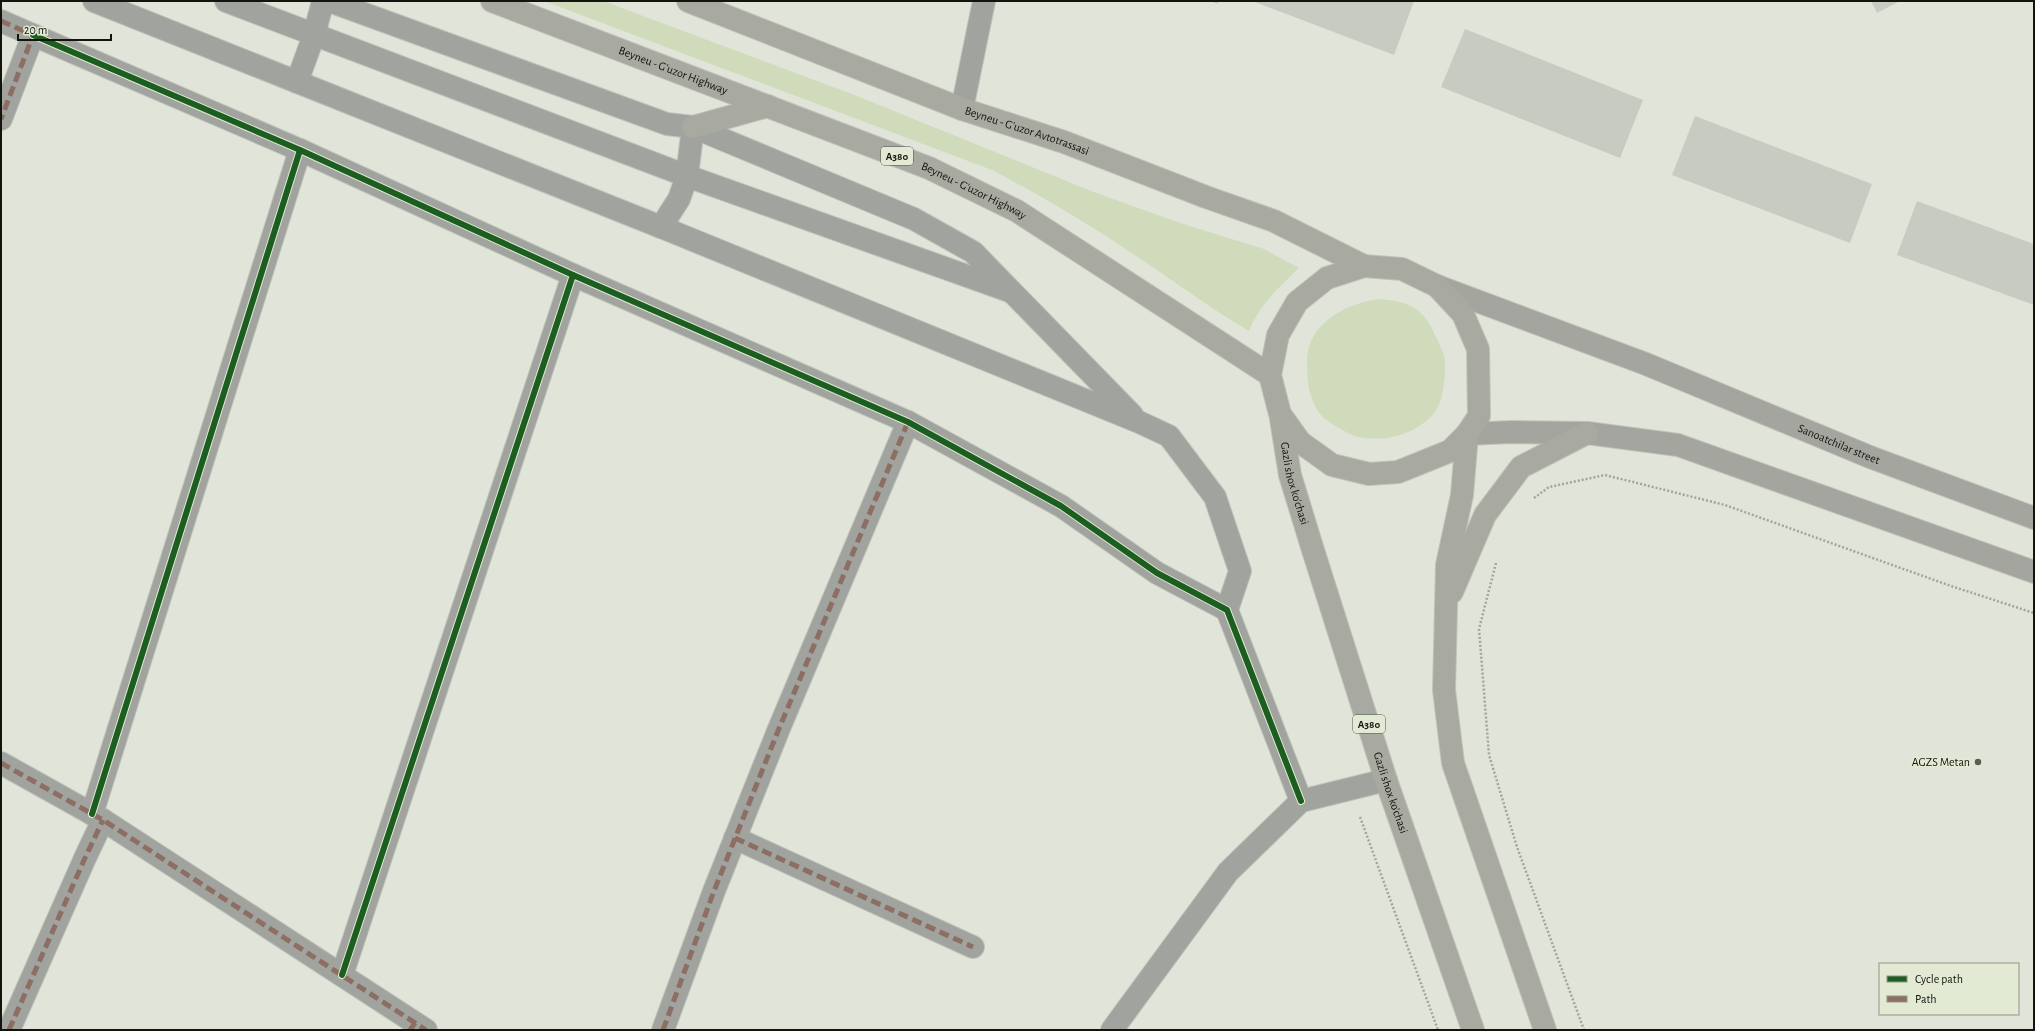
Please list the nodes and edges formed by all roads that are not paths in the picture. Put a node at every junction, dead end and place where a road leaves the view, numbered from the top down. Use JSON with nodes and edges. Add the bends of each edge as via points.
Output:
{"nodes":[{"id":1,"x":94,"y":1,"type":"edge"},
{"id":2,"x":226,"y":1,"type":"edge"},
{"id":3,"x":322,"y":1,"type":"edge"},
{"id":4,"x":329,"y":1,"type":"edge"},
{"id":5,"x":492,"y":1,"type":"edge"},
{"id":6,"x":688,"y":1,"type":"edge"},
{"id":7,"x":984,"y":1,"type":"edge"},
{"id":8,"x":1,"y":21,"type":"edge"},
{"id":9,"x":33,"y":35,"type":"junction"},
{"id":10,"x":314,"y":35,"type":"junction"},
{"id":11,"x":298,"y":82,"type":"junction"},
{"id":12,"x":768,"y":106,"type":"junction"},
{"id":13,"x":962,"y":110,"type":"junction"},
{"id":14,"x":1,"y":119,"type":"edge"},
{"id":15,"x":693,"y":127,"type":"junction"},
{"id":16,"x":300,"y":150,"type":"junction"},
{"id":17,"x":687,"y":176,"type":"junction"},
{"id":18,"x":661,"y":227,"type":"junction"},
{"id":19,"x":1364,"y":266,"type":"junction"},
{"id":20,"x":573,"y":275,"type":"junction"},
{"id":21,"x":1437,"y":286,"type":"junction"},
{"id":22,"x":1014,"y":293,"type":"junction"},
{"id":23,"x":1270,"y":375,"type":"junction"},
{"id":24,"x":1280,"y":414,"type":"junction"},
{"id":25,"x":908,"y":422,"type":"junction"},
{"id":26,"x":1138,"y":422,"type":"junction"},
{"id":27,"x":1587,"y":433,"type":"junction"},
{"id":28,"x":1467,"y":434,"type":"junction"},
{"id":29,"x":2034,"y":518,"type":"edge"},
{"id":30,"x":2034,"y":572,"type":"edge"},
{"id":31,"x":1227,"y":610,"type":"junction"},
{"id":32,"x":1446,"y":610,"type":"junction"},
{"id":33,"x":1,"y":763,"type":"edge"},
{"id":34,"x":1386,"y":780,"type":"junction"},
{"id":35,"x":1301,"y":800,"type":"junction"},
{"id":36,"x":98,"y":817,"type":"junction"},
{"id":37,"x":735,"y":838,"type":"junction"},
{"id":38,"x":973,"y":947,"type":"dead end"},
{"id":39,"x":342,"y":975,"type":"junction"},
{"id":40,"x":417,"y":1028,"type":"edge"},
{"id":41,"x":9,"y":1030,"type":"edge"},
{"id":42,"x":663,"y":1030,"type":"edge"},
{"id":43,"x":1112,"y":1030,"type":"edge"},
{"id":44,"x":1473,"y":1030,"type":"edge"},
{"id":45,"x":1545,"y":1030,"type":"edge"}],
"edges":[{"from":1,"to":11,"type":"street"},
{"from":2,"to":10,"type":"street"},
{"from":3,"to":10,"type":"street"},
{"from":4,"to":15,"type":"street","via":[[667,124]]},
{"from":5,"to":12,"type":"highway","name":"Beyneu - G'uzor Highway","number":"A380"},
{"from":6,"to":13,"type":"highway","name":"Beyneu - G'uzor Avtotrassasi"},
{"from":7,"to":13,"type":"street"},
{"from":8,"to":9,"type":"street"},
{"from":9,"to":14,"type":"street"},
{"from":9,"to":16,"type":"street"},
{"from":10,"to":11,"type":"street"},
{"from":10,"to":17,"type":"street"},
{"from":11,"to":18,"type":"street"},
{"from":12,"to":15,"type":"highway"},
{"from":12,"to":23,"type":"highway","name":"Beyneu - G'uzor Highway","number":"A380","via":[[929,168],[1017,211]]},
{"from":13,"to":19,"type":"highway","name":"Beyneu - G'uzor Avtotrassasi","via":[[1064,142],[1206,197],[1274,220]]},
{"from":15,"to":17,"type":"street"},
{"from":15,"to":22,"type":"street","via":[[914,219],[973,252]]},
{"from":16,"to":20,"type":"street"},
{"from":16,"to":36,"type":"street"},
{"from":17,"to":18,"type":"street","via":[[679,199]]},
{"from":17,"to":22,"type":"street"},
{"from":18,"to":26,"type":"street"},
{"from":19,"to":21,"type":"highway","via":[[1402,270]]},
{"from":19,"to":23,"type":"highway","via":[[1327,278],[1297,302],[1278,335]]},
{"from":20,"to":25,"type":"street"},
{"from":20,"to":39,"type":"street"},
{"from":21,"to":28,"type":"highway","via":[[1463,314],[1478,349],[1479,416]]},
{"from":21,"to":29,"type":"main road","name":"Sanoatchilar street","via":[[1646,364],[1870,458]]},
{"from":22,"to":26,"type":"street"},
{"from":23,"to":24,"type":"highway","name":"Gazli shox ko'chasi"},
{"from":24,"to":28,"type":"highway","via":[[1300,442],[1332,465],[1369,474],[1398,472],[1426,462],[1450,451]]},
{"from":24,"to":34,"type":"highway","name":"Gazli shox ko'chasi","number":"A380","via":[[1290,475]]},
{"from":25,"to":31,"type":"street","via":[[1061,506],[1157,573]]},
{"from":25,"to":37,"type":"street"},
{"from":26,"to":31,"type":"street","via":[[1169,436],[1215,497],[1240,571]]},
{"from":27,"to":28,"type":"main road"},
{"from":27,"to":30,"type":"main road","via":[[1678,445]]},
{"from":27,"to":32,"type":"highway","via":[[1521,467],[1485,515]]},
{"from":28,"to":32,"type":"highway","via":[[1462,495],[1447,565]]},
{"from":31,"to":35,"type":"street"},
{"from":32,"to":45,"type":"highway","via":[[1444,690],[1453,763]]},
{"from":33,"to":36,"type":"street"},
{"from":34,"to":35,"type":"street"},
{"from":34,"to":44,"type":"highway","name":"Gazli shox ko'chasi","number":"A380"},
{"from":35,"to":43,"type":"street","via":[[1228,872]]},
{"from":36,"to":39,"type":"street"},
{"from":36,"to":41,"type":"street","via":[[85,858]]},
{"from":37,"to":38,"type":"street"},
{"from":37,"to":42,"type":"street"},
{"from":39,"to":40,"type":"street"}]}
